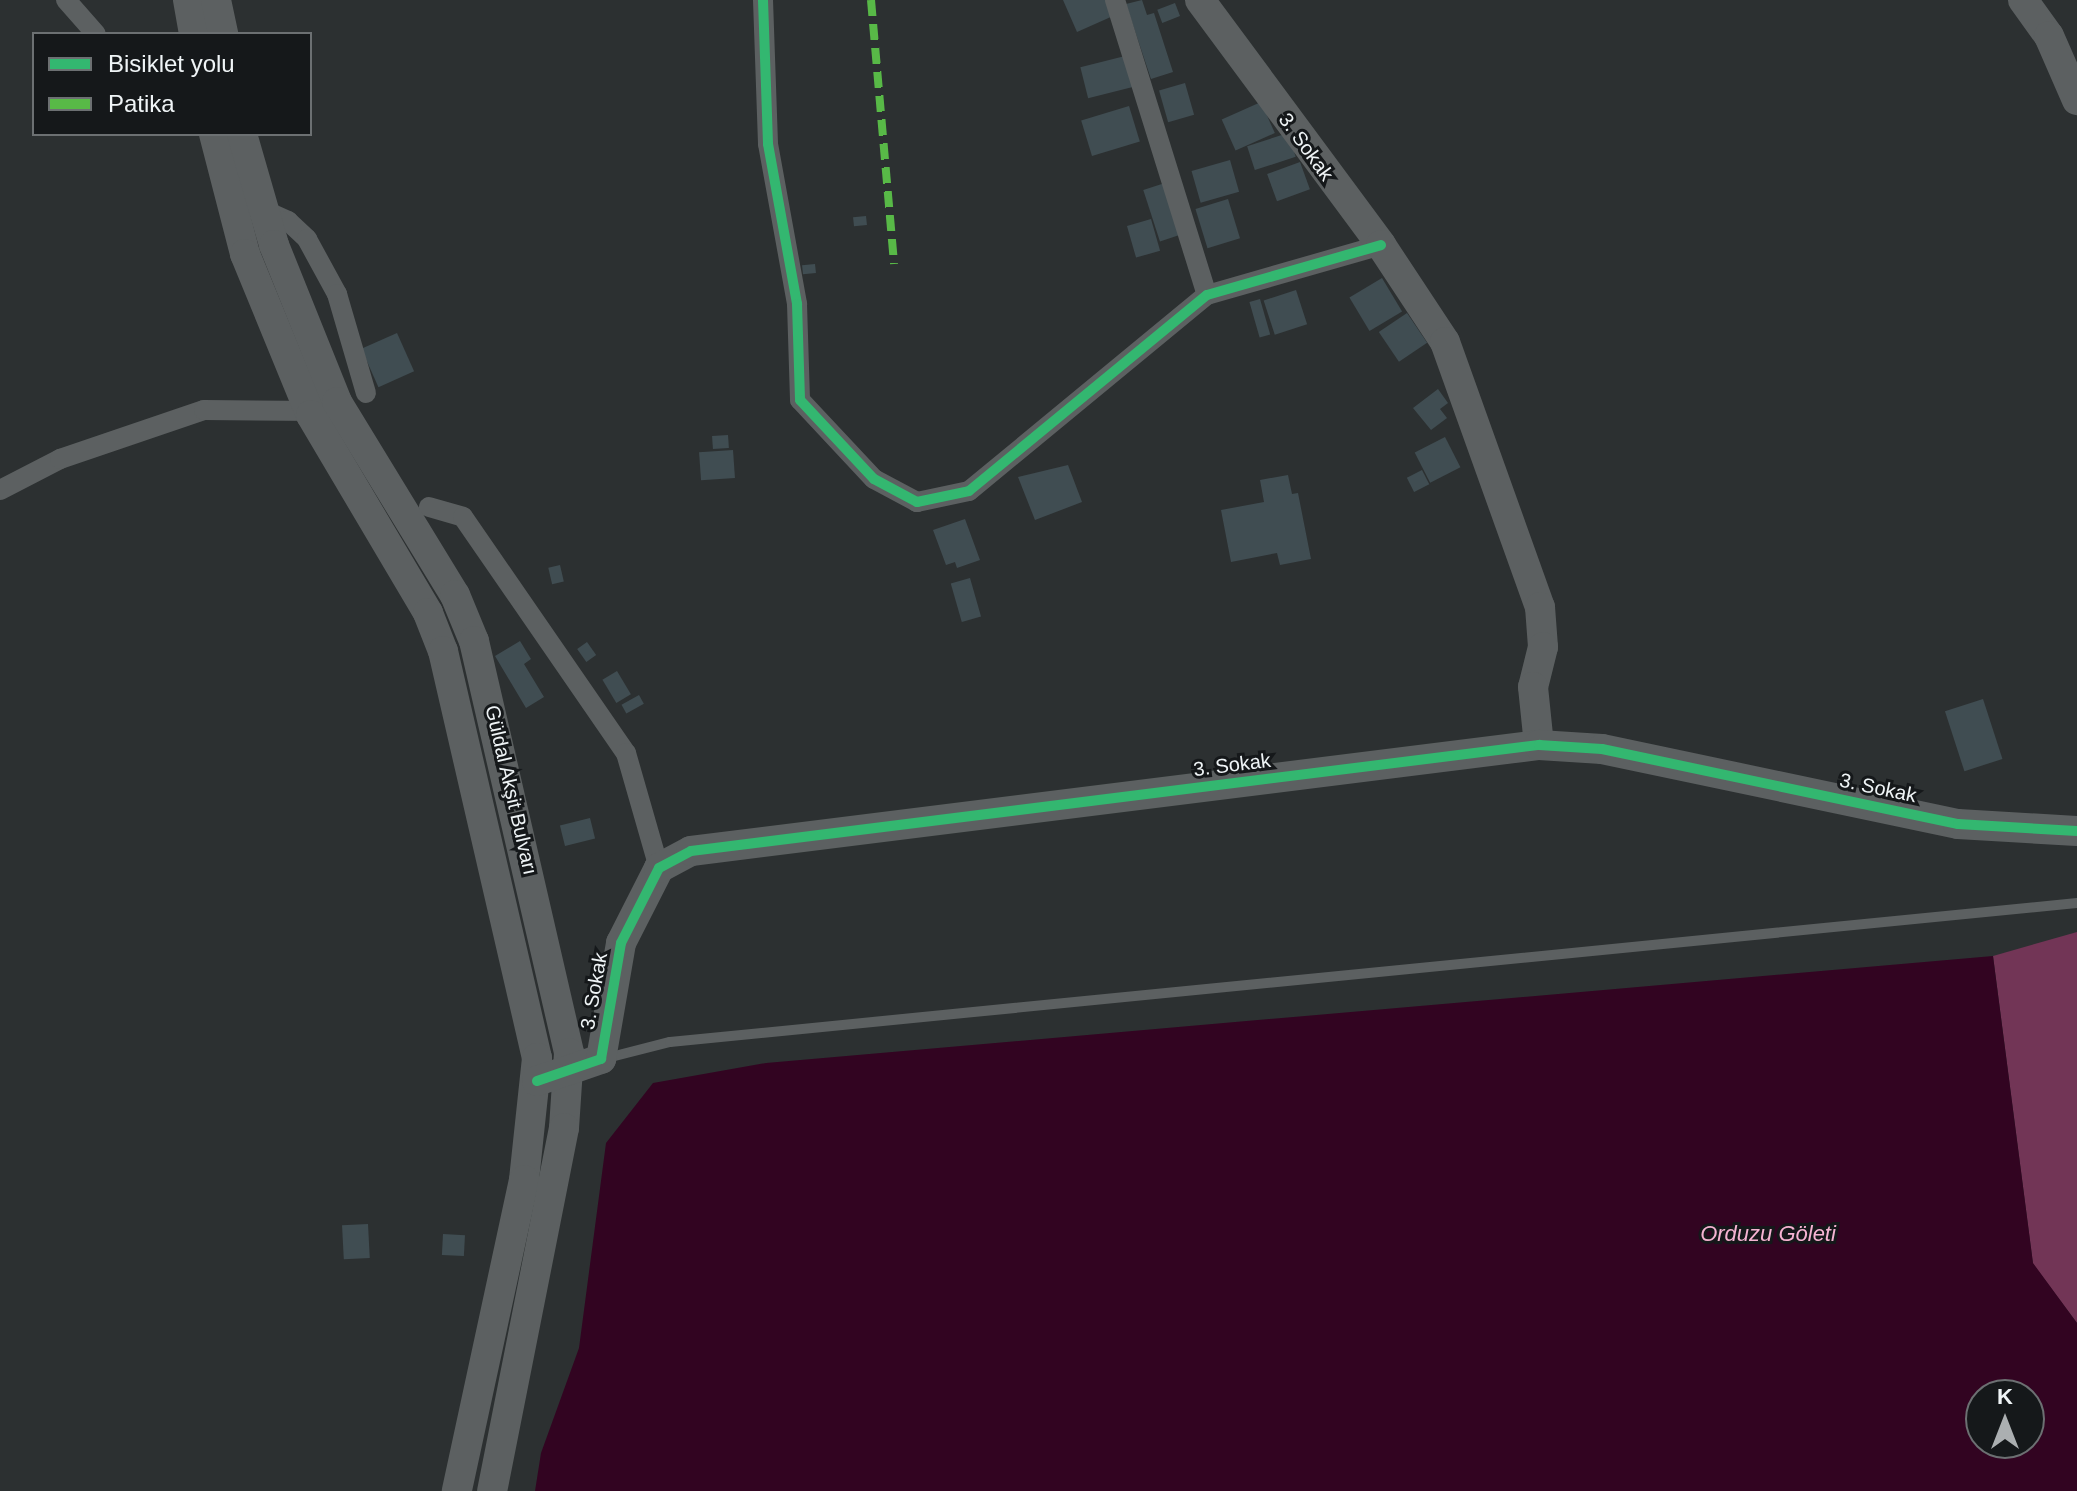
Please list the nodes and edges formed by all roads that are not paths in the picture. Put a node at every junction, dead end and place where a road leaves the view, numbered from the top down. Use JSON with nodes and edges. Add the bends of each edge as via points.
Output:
{"nodes":[{"id":1,"x":66,"y":0,"type":"edge"},
{"id":2,"x":188,"y":0,"type":"edge"},
{"id":3,"x":216,"y":0,"type":"edge"},
{"id":4,"x":763,"y":0,"type":"edge"},
{"id":5,"x":1115,"y":0,"type":"edge"},
{"id":6,"x":1200,"y":0,"type":"edge"},
{"id":7,"x":2023,"y":0,"type":"edge"},
{"id":8,"x":94,"y":32,"type":"edge"},
{"id":9,"x":194,"y":32,"type":"edge"},
{"id":10,"x":223,"y":32,"type":"edge"},
{"id":11,"x":2077,"y":100,"type":"edge"},
{"id":12,"x":215,"y":136,"type":"edge"},
{"id":13,"x":243,"y":136,"type":"edge"},
{"id":14,"x":261,"y":209,"type":"junction"},
{"id":15,"x":1381,"y":245,"type":"junction"},
{"id":16,"x":1207,"y":295,"type":"junction"},
{"id":17,"x":366,"y":393,"type":"dead end"},
{"id":18,"x":324,"y":408,"type":"junction"},
{"id":19,"x":0,"y":490,"type":"edge"},
{"id":20,"x":429,"y":507,"type":"dead end"},
{"id":21,"x":1539,"y":745,"type":"junction"},
{"id":22,"x":2077,"y":831,"type":"edge"},
{"id":23,"x":659,"y":868,"type":"junction"},
{"id":24,"x":2077,"y":903,"type":"edge"},
{"id":25,"x":601,"y":1059,"type":"junction"},
{"id":26,"x":569,"y":1073,"type":"junction"},
{"id":27,"x":537,"y":1081,"type":"junction"},
{"id":28,"x":457,"y":1491,"type":"edge"},
{"id":29,"x":492,"y":1491,"type":"edge"}],
"edges":[{"from":1,"to":8,"type":"street"},
{"from":2,"to":9,"type":"main road"},
{"from":3,"to":10,"type":"main road"},
{"from":4,"to":16,"type":"street","via":[[768,144],[797,304],[800,400],[874,479],[917,502],[969,491]]},
{"from":5,"to":16,"type":"street"},
{"from":6,"to":15,"type":"main road","name":"3. Sokak"},
{"from":7,"to":11,"type":"main road","via":[[2049,36]]},
{"from":12,"to":18,"type":"main road","name":"Güldal Akşit Bulvarı","via":[[245,254]]},
{"from":13,"to":14,"type":"main road","name":"Güldal Akşit Bulvarı"},
{"from":14,"to":17,"type":"street","via":[[288,221],[307,239],[337,294]]},
{"from":14,"to":18,"type":"main road","name":"Güldal Akşit Bulvarı"},
{"from":15,"to":16,"type":"street"},
{"from":15,"to":21,"type":"main road","name":"3. Sokak","via":[[1445,342],[1535,588],[1543,627],[1533,687]]},
{"from":18,"to":19,"type":"street","via":[[204,410],[60,459]]},
{"from":18,"to":26,"type":"main road","name":"Güldal Akşit Bulvarı","via":[[455,595],[474,641],[556,991]]},
{"from":18,"to":27,"type":"main road","name":"Güldal Akşit Bulvarı","via":[[443,651],[528,1009]]},
{"from":20,"to":23,"type":"street","via":[[463,517],[626,753]]},
{"from":21,"to":22,"type":"main road","name":"3. Sokak","via":[[1602,749],[1958,824]]},
{"from":21,"to":23,"type":"main road","name":"3. Sokak","via":[[691,851]]},
{"from":23,"to":25,"type":"main road","name":"3. Sokak","via":[[621,943]]},
{"from":24,"to":25,"type":"lane","via":[[670,1042]]},
{"from":25,"to":26,"type":"main road","name":"3. Sokak"},
{"from":26,"to":27,"type":"main road","name":"3. Sokak"},
{"from":26,"to":29,"type":"main road","name":"Güldal Akşit Bulvarı","via":[[564,1128]]},
{"from":27,"to":28,"type":"main road","name":"Güldal Akşit Bulvarı","via":[[524,1180]]}]}
